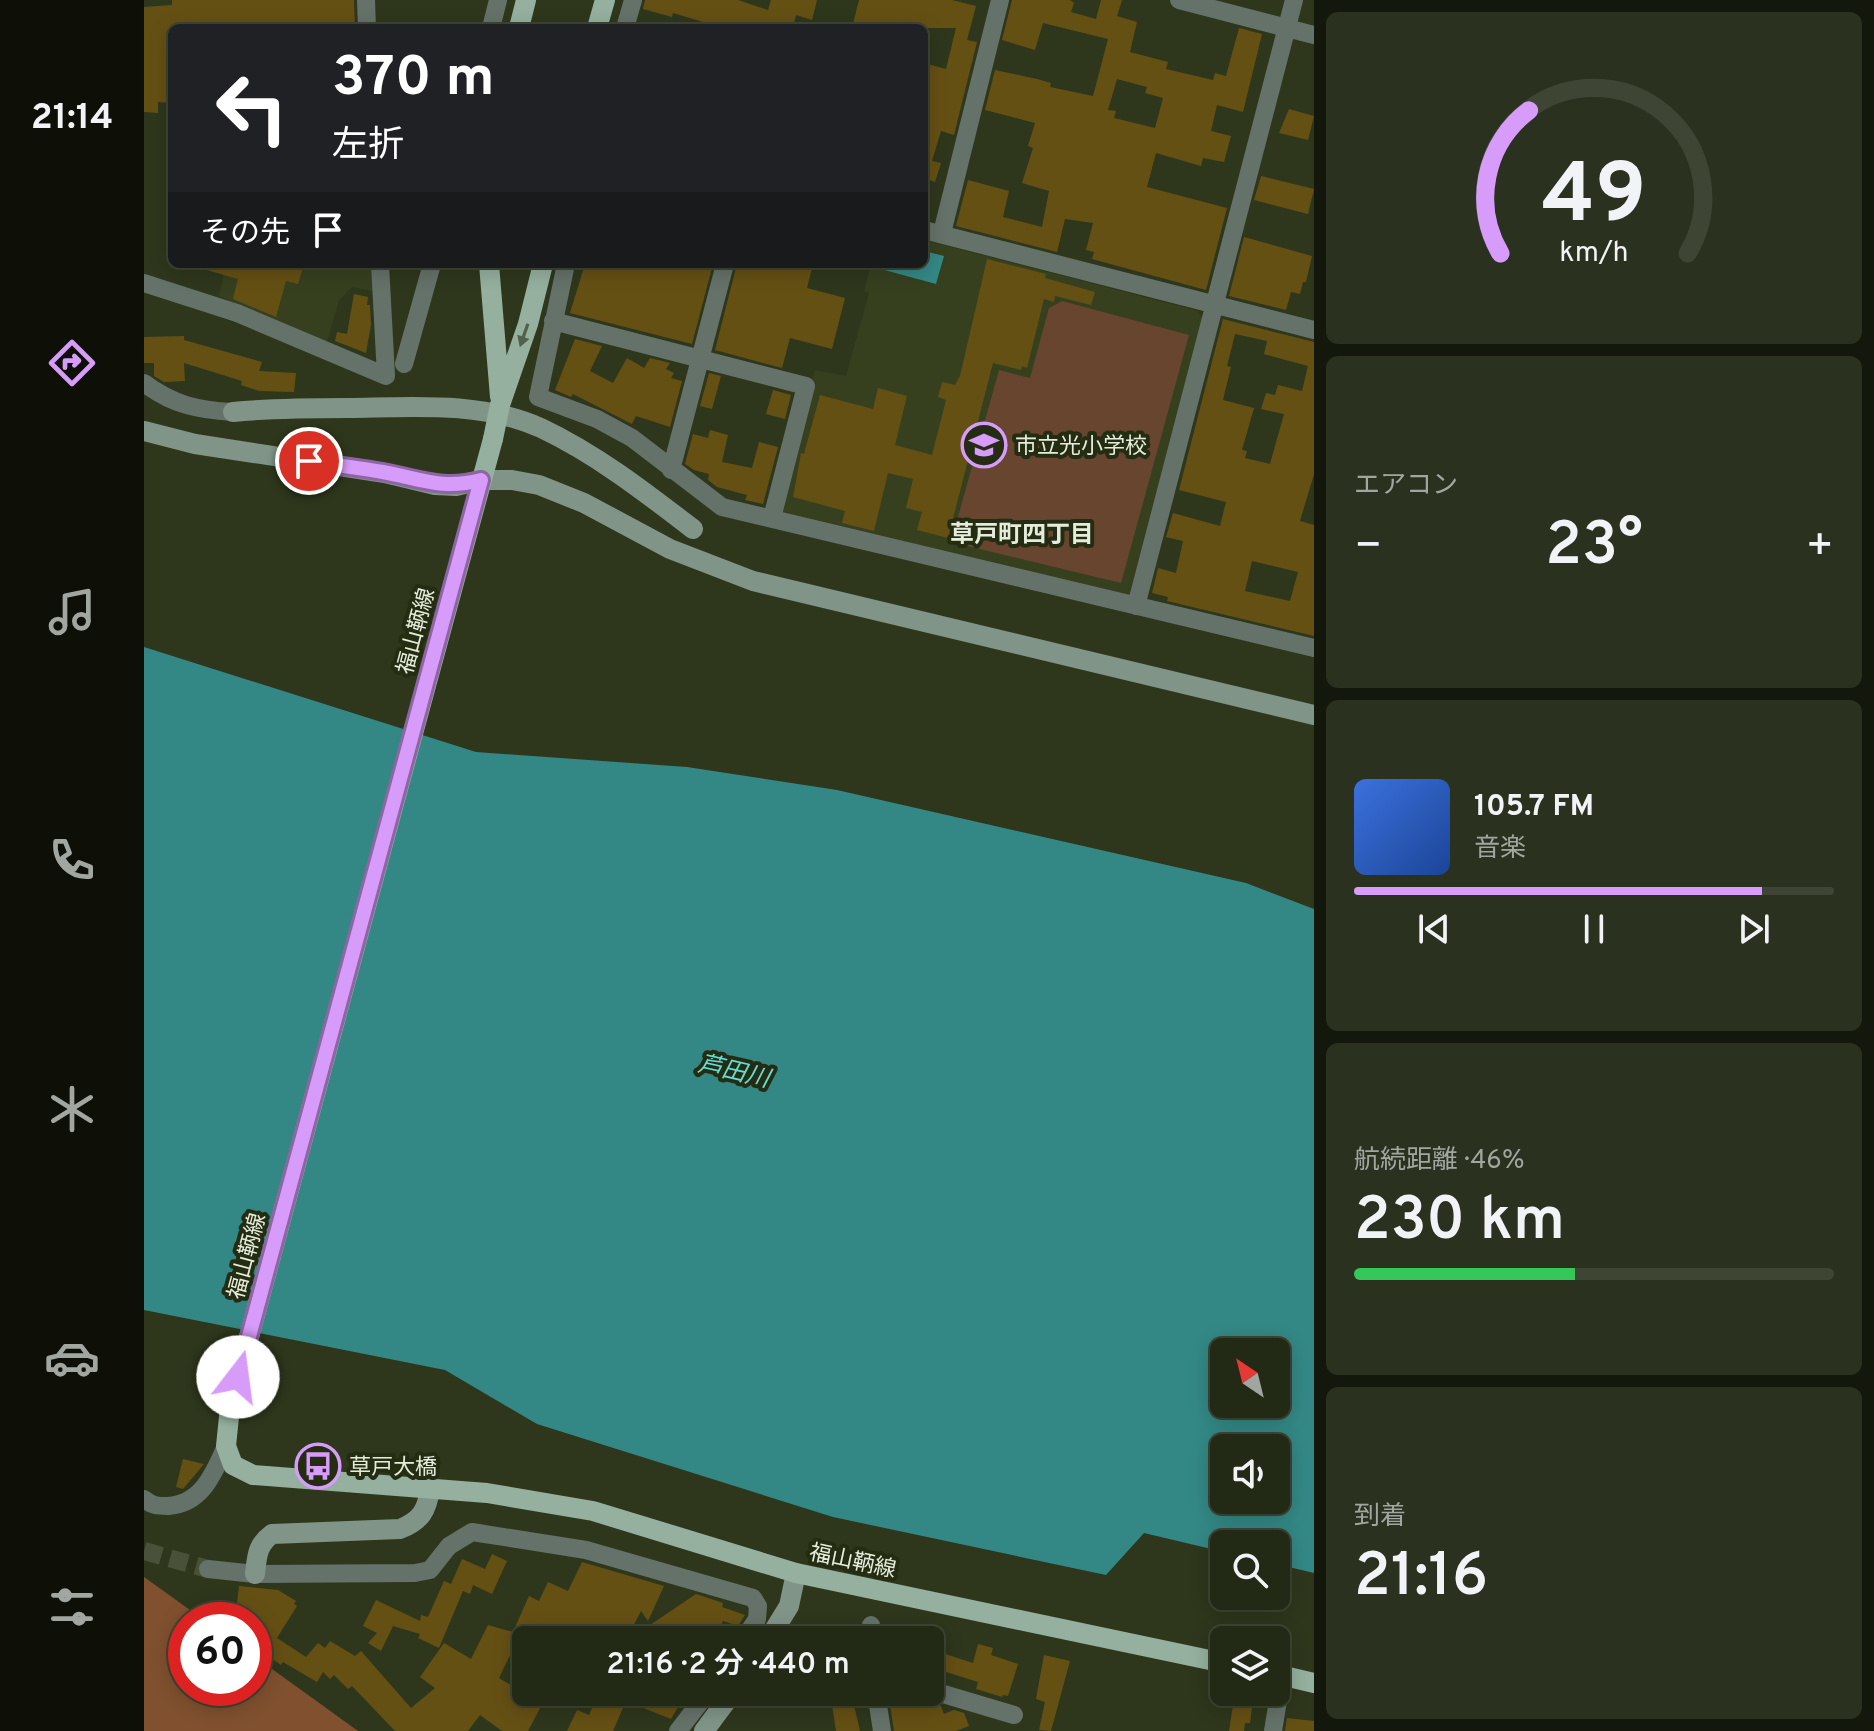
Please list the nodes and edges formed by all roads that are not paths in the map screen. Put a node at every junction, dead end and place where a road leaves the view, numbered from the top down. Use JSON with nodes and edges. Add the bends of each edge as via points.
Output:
{"nodes":[{"id":1,"x":366,"y":0,"type":"edge"},
{"id":2,"x":498,"y":0,"type":"edge"},
{"id":3,"x":526,"y":0,"type":"edge"},
{"id":4,"x":605,"y":0,"type":"edge"},
{"id":5,"x":633,"y":0,"type":"edge"},
{"id":6,"x":1000,"y":0,"type":"edge"},
{"id":7,"x":1179,"y":0,"type":"edge"},
{"id":8,"x":1294,"y":0,"type":"edge"},
{"id":9,"x":367,"y":24,"type":"edge"},
{"id":10,"x":492,"y":24,"type":"edge"},
{"id":11,"x":520,"y":24,"type":"edge"},
{"id":12,"x":598,"y":24,"type":"edge"},
{"id":13,"x":626,"y":24,"type":"edge"},
{"id":14,"x":1287,"y":28,"type":"junction"},
{"id":15,"x":1314,"y":35,"type":"edge"},
{"id":16,"x":933,"y":232,"type":"edge"},
{"id":17,"x":380,"y":268,"type":"edge"},
{"id":18,"x":431,"y":268,"type":"edge"},
{"id":19,"x":489,"y":268,"type":"edge"},
{"id":20,"x":542,"y":268,"type":"edge"},
{"id":21,"x":565,"y":268,"type":"edge"},
{"id":22,"x":724,"y":268,"type":"edge"},
{"id":23,"x":144,"y":283,"type":"edge"},
{"id":24,"x":1214,"y":305,"type":"junction"},
{"id":25,"x":553,"y":321,"type":"junction"},
{"id":26,"x":1314,"y":330,"type":"edge"},
{"id":27,"x":700,"y":359,"type":"junction"},
{"id":28,"x":404,"y":364,"type":"dead end"},
{"id":29,"x":144,"y":383,"type":"edge"},
{"id":30,"x":500,"y":405,"type":"junction"},
{"id":31,"x":233,"y":412,"type":"joint"},
{"id":32,"x":144,"y":431,"type":"edge"},
{"id":33,"x":671,"y":470,"type":"junction"},
{"id":34,"x":481,"y":480,"type":"junction"},
{"id":35,"x":772,"y":518,"type":"junction"},
{"id":36,"x":693,"y":529,"type":"dead end"},
{"id":37,"x":1136,"y":606,"type":"junction"},
{"id":38,"x":1314,"y":648,"type":"edge"},
{"id":39,"x":1314,"y":715,"type":"edge"},
{"id":40,"x":226,"y":1446,"type":"junction"},
{"id":41,"x":430,"y":1489,"type":"junction"},
{"id":42,"x":144,"y":1499,"type":"edge"},
{"id":43,"x":208,"y":1569,"type":"tunnel mouth"},
{"id":44,"x":796,"y":1573,"type":"junction"},
{"id":45,"x":255,"y":1574,"type":"junction"},
{"id":46,"x":752,"y":1626,"type":"edge"},
{"id":47,"x":777,"y":1626,"type":"edge"},
{"id":48,"x":1210,"y":1660,"type":"edge"},
{"id":49,"x":1290,"y":1678,"type":"edge"},
{"id":50,"x":1314,"y":1683,"type":"edge"},
{"id":51,"x":944,"y":1694,"type":"edge"},
{"id":52,"x":697,"y":1706,"type":"edge"},
{"id":53,"x":723,"y":1706,"type":"edge"},
{"id":54,"x":878,"y":1706,"type":"edge"},
{"id":55,"x":1276,"y":1706,"type":"edge"},
{"id":56,"x":1014,"y":1715,"type":"dead end"},
{"id":57,"x":678,"y":1731,"type":"edge"},
{"id":58,"x":704,"y":1731,"type":"edge"},
{"id":59,"x":882,"y":1731,"type":"edge"},
{"id":60,"x":1273,"y":1731,"type":"edge"}],
"edges":[{"from":1,"to":9,"type":"street"},
{"from":2,"to":10,"type":"street"},
{"from":3,"to":11,"type":"main road"},
{"from":4,"to":12,"type":"main road"},
{"from":5,"to":13,"type":"street"},
{"from":6,"to":16,"type":"street"},
{"from":7,"to":14,"type":"street"},
{"from":8,"to":14,"type":"street"},
{"from":14,"to":15,"type":"street"},
{"from":14,"to":24,"type":"street"},
{"from":16,"to":24,"type":"street"},
{"from":17,"to":23,"type":"street","via":[[386,376],[237,313]]},
{"from":18,"to":28,"type":"street"},
{"from":19,"to":30,"type":"main road","name":"福山鞆線"},
{"from":20,"to":30,"type":"main road","name":"福山鞆線","one_way":true},
{"from":21,"to":25,"type":"street"},
{"from":22,"to":27,"type":"street"},
{"from":24,"to":26,"type":"street"},
{"from":24,"to":37,"type":"street"},
{"from":25,"to":27,"type":"street"},
{"from":25,"to":33,"type":"street","via":[[538,397],[632,438]]},
{"from":27,"to":33,"type":"street"},
{"from":27,"to":35,"type":"street","via":[[806,386]]},
{"from":29,"to":31,"type":"street","via":[[194,409]]},
{"from":30,"to":34,"type":"main road","name":"福山鞆線","bridge":true},
{"from":31,"to":36,"type":"street","via":[[459,408],[526,422],[640,488]]},
{"from":32,"to":34,"type":"street","via":[[435,485]]},
{"from":33,"to":35,"type":"street","via":[[722,507]]},
{"from":34,"to":39,"type":"street","via":[[539,485],[670,549],[753,581]]},
{"from":34,"to":40,"type":"main road","name":"福山鞆線","via":[[230,1407]]},
{"from":35,"to":37,"type":"street"},
{"from":37,"to":38,"type":"street"},
{"from":40,"to":41,"type":"main road","name":"福山鞆線","via":[[233,1465],[253,1475]]},
{"from":40,"to":42,"type":"street","via":[[213,1477],[196,1497],[153,1506]]},
{"from":41,"to":44,"type":"main road","name":"福山鞆線","via":[[593,1511]]},
{"from":41,"to":45,"type":"street","via":[[422,1516],[400,1529],[272,1534],[257,1552]]},
{"from":43,"to":45,"type":"street"},
{"from":44,"to":47,"type":"street","via":[[789,1606]]},
{"from":44,"to":48,"type":"main road","name":"福山鞆線"},
{"from":45,"to":46,"type":"street","via":[[415,1573],[430,1570],[449,1546],[472,1532],[586,1550],[753,1598],[758,1606]]},
{"from":49,"to":50,"type":"main road"},
{"from":51,"to":56,"type":"street"},
{"from":52,"to":57,"type":"street"},
{"from":53,"to":58,"type":"street"},
{"from":54,"to":59,"type":"street"},
{"from":55,"to":60,"type":"street"}]}
